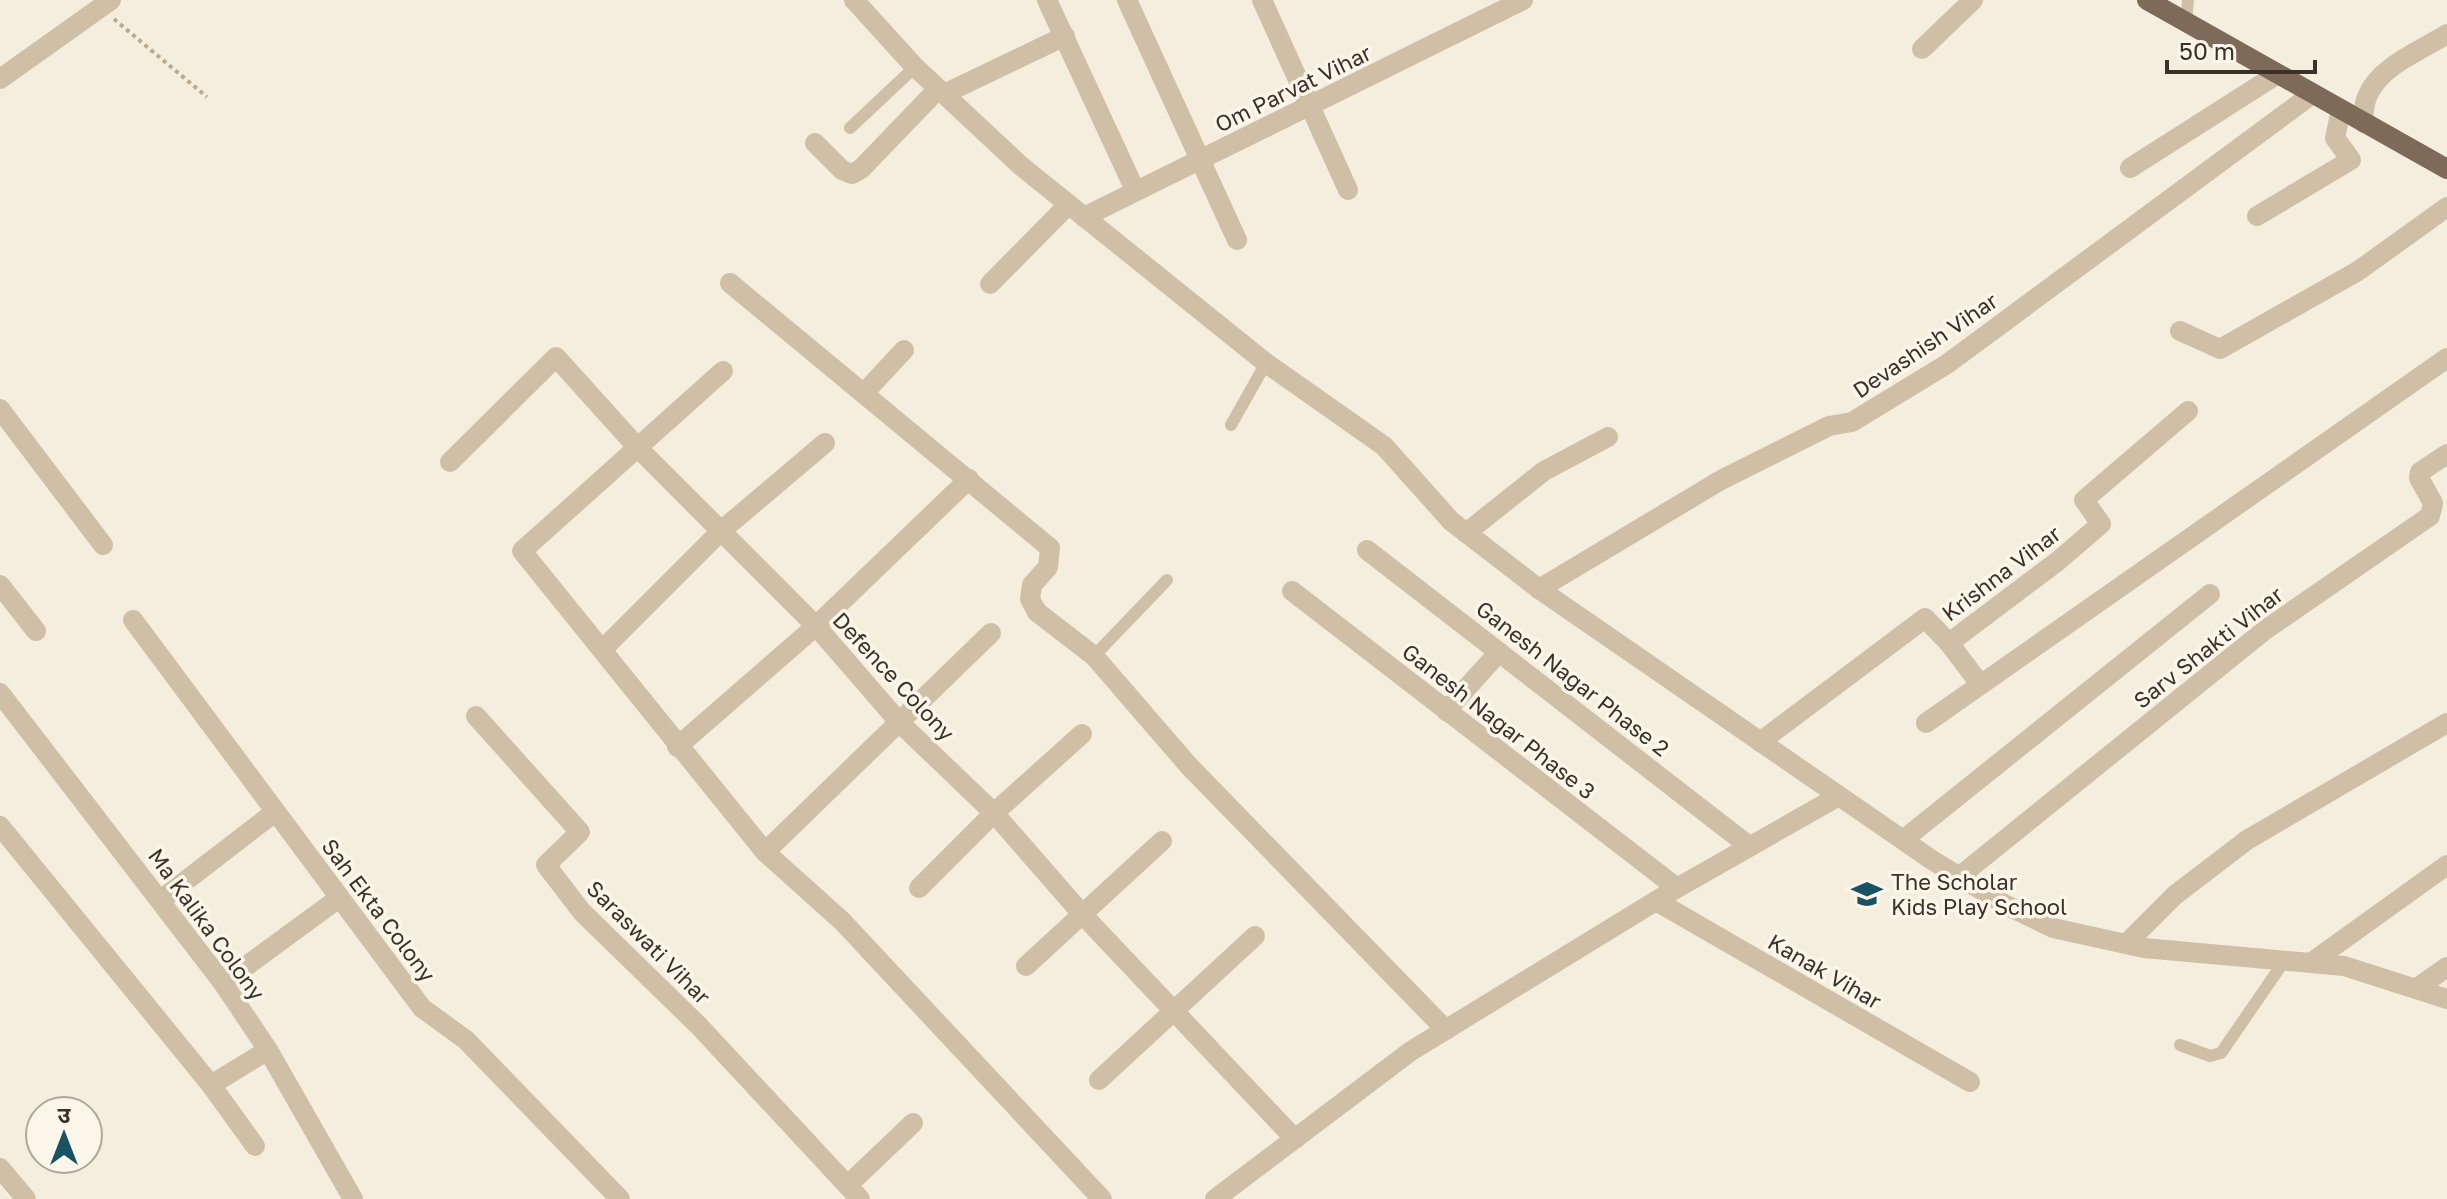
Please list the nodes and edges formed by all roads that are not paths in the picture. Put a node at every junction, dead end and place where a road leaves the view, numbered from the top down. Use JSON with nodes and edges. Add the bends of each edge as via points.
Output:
{"nodes":[{"id":1,"x":854,"y":0,"type":"edge"},
{"id":2,"x":1047,"y":0,"type":"edge"},
{"id":3,"x":1127,"y":0,"type":"edge"},
{"id":4,"x":1262,"y":0,"type":"edge"},
{"id":5,"x":1523,"y":0,"type":"edge"},
{"id":6,"x":1973,"y":0,"type":"edge"},
{"id":7,"x":2147,"y":0,"type":"edge"},
{"id":8,"x":2188,"y":0,"type":"edge"},
{"id":9,"x":105,"y":4,"type":"edge"},
{"id":10,"x":2186,"y":23,"type":"junction"},
{"id":11,"x":2447,"y":34,"type":"edge"},
{"id":12,"x":1065,"y":36,"type":"junction"},
{"id":13,"x":1922,"y":49,"type":"dead end"},
{"id":14,"x":915,"y":67,"type":"junction"},
{"id":15,"x":2276,"y":75,"type":"junction"},
{"id":16,"x":0,"y":79,"type":"edge"},
{"id":17,"x":941,"y":91,"type":"junction"},
{"id":18,"x":2311,"y":95,"type":"junction"},
{"id":19,"x":1311,"y":106,"type":"junction"},
{"id":20,"x":2341,"y":110,"type":"junction"},
{"id":21,"x":2364,"y":123,"type":"junction"},
{"id":22,"x":850,"y":128,"type":"dead end"},
{"id":23,"x":815,"y":143,"type":"dead end"},
{"id":24,"x":1200,"y":160,"type":"junction"},
{"id":25,"x":2130,"y":168,"type":"dead end"},
{"id":26,"x":2447,"y":169,"type":"edge"},
{"id":27,"x":1135,"y":190,"type":"junction"},
{"id":28,"x":1348,"y":190,"type":"dead end"},
{"id":29,"x":2447,"y":207,"type":"edge"},
{"id":30,"x":1076,"y":211,"type":"junction"},
{"id":31,"x":2257,"y":216,"type":"dead end"},
{"id":32,"x":1237,"y":240,"type":"dead end"},
{"id":33,"x":730,"y":283,"type":"dead end"},
{"id":34,"x":990,"y":284,"type":"dead end"},
{"id":35,"x":2180,"y":331,"type":"dead end"},
{"id":36,"x":904,"y":350,"type":"dead end"},
{"id":37,"x":2447,"y":358,"type":"edge"},
{"id":38,"x":1266,"y":363,"type":"junction"},
{"id":39,"x":723,"y":371,"type":"dead end"},
{"id":40,"x":865,"y":392,"type":"junction"},
{"id":41,"x":0,"y":409,"type":"edge"},
{"id":42,"x":2188,"y":411,"type":"dead end"},
{"id":43,"x":1231,"y":425,"type":"dead end"},
{"id":44,"x":1608,"y":437,"type":"dead end"},
{"id":45,"x":825,"y":443,"type":"dead end"},
{"id":46,"x":638,"y":448,"type":"junction"},
{"id":47,"x":2447,"y":454,"type":"edge"},
{"id":48,"x":450,"y":462,"type":"dead end"},
{"id":49,"x":969,"y":479,"type":"junction"},
{"id":50,"x":721,"y":531,"type":"junction"},
{"id":51,"x":1466,"y":533,"type":"junction"},
{"id":52,"x":103,"y":545,"type":"dead end"},
{"id":53,"x":1367,"y":550,"type":"dead end"},
{"id":54,"x":1167,"y":580,"type":"dead end"},
{"id":55,"x":0,"y":585,"type":"edge"},
{"id":56,"x":1539,"y":589,"type":"junction"},
{"id":57,"x":1292,"y":591,"type":"dead end"},
{"id":58,"x":2210,"y":594,"type":"dead end"},
{"id":59,"x":133,"y":620,"type":"dead end"},
{"id":60,"x":816,"y":626,"type":"junction"},
{"id":61,"x":36,"y":631,"type":"dead end"},
{"id":62,"x":991,"y":633,"type":"dead end"},
{"id":63,"x":1949,"y":643,"type":"junction"},
{"id":64,"x":602,"y":650,"type":"junction"},
{"id":65,"x":1499,"y":652,"type":"junction"},
{"id":66,"x":1094,"y":656,"type":"junction"},
{"id":67,"x":1980,"y":684,"type":"junction"},
{"id":68,"x":0,"y":693,"type":"edge"},
{"id":69,"x":1446,"y":711,"type":"junction"},
{"id":70,"x":476,"y":716,"type":"dead end"},
{"id":71,"x":900,"y":723,"type":"junction"},
{"id":72,"x":1926,"y":723,"type":"dead end"},
{"id":73,"x":2447,"y":723,"type":"edge"},
{"id":74,"x":1082,"y":734,"type":"dead end"},
{"id":75,"x":1760,"y":742,"type":"junction"},
{"id":76,"x":677,"y":747,"type":"junction"},
{"id":77,"x":1837,"y":797,"type":"junction"},
{"id":78,"x":275,"y":812,"type":"junction"},
{"id":79,"x":994,"y":813,"type":"junction"},
{"id":80,"x":0,"y":826,"type":"edge"},
{"id":81,"x":1903,"y":840,"type":"junction"},
{"id":82,"x":1162,"y":841,"type":"dead end"},
{"id":83,"x":1749,"y":846,"type":"junction"},
{"id":84,"x":765,"y":852,"type":"junction"},
{"id":85,"x":2447,"y":865,"type":"edge"},
{"id":86,"x":1960,"y":876,"type":"junction"},
{"id":87,"x":919,"y":888,"type":"dead end"},
{"id":88,"x":1677,"y":888,"type":"junction"},
{"id":89,"x":339,"y":898,"type":"junction"},
{"id":90,"x":162,"y":899,"type":"junction"},
{"id":91,"x":1656,"y":901,"type":"junction"},
{"id":92,"x":1082,"y":914,"type":"junction"},
{"id":93,"x":1255,"y":936,"type":"dead end"},
{"id":94,"x":2126,"y":944,"type":"junction"},
{"id":95,"x":2285,"y":960,"type":"junction"},
{"id":96,"x":2312,"y":962,"type":"junction"},
{"id":97,"x":1026,"y":966,"type":"dead end"},
{"id":98,"x":2447,"y":967,"type":"edge"},
{"id":99,"x":223,"y":983,"type":"junction"},
{"id":100,"x":2417,"y":988,"type":"junction"},
{"id":101,"x":2447,"y":999,"type":"edge"},
{"id":102,"x":1174,"y":1009,"type":"junction"},
{"id":103,"x":1446,"y":1030,"type":"junction"},
{"id":104,"x":2180,"y":1045,"type":"dead end"},
{"id":105,"x":268,"y":1050,"type":"junction"},
{"id":106,"x":1099,"y":1080,"type":"dead end"},
{"id":107,"x":1970,"y":1082,"type":"dead end"},
{"id":108,"x":211,"y":1085,"type":"junction"},
{"id":109,"x":913,"y":1123,"type":"dead end"},
{"id":110,"x":1295,"y":1139,"type":"junction"},
{"id":111,"x":255,"y":1146,"type":"dead end"},
{"id":112,"x":0,"y":1168,"type":"edge"},
{"id":113,"x":854,"y":1192,"type":"edge"},
{"id":114,"x":26,"y":1199,"type":"edge"},
{"id":115,"x":353,"y":1199,"type":"edge"},
{"id":116,"x":620,"y":1199,"type":"edge"},
{"id":117,"x":1102,"y":1199,"type":"edge"},
{"id":118,"x":1215,"y":1199,"type":"edge"}],
"edges":[{"from":1,"to":14,"type":"street"},
{"from":2,"to":12,"type":"street"},
{"from":3,"to":24,"type":"street"},
{"from":4,"to":19,"type":"street"},
{"from":5,"to":19,"type":"street","name":"Om Parvat Vihar"},
{"from":6,"to":13,"type":"street"},
{"from":7,"to":10,"type":"main road"},
{"from":8,"to":10,"type":"lane"},
{"from":9,"to":16,"type":"street"},
{"from":10,"to":15,"type":"main road"},
{"from":11,"to":21,"type":"street","via":[[2375,78],[2366,94]]},
{"from":12,"to":17,"type":"street"},
{"from":12,"to":27,"type":"street"},
{"from":14,"to":17,"type":"street"},
{"from":14,"to":22,"type":"lane"},
{"from":15,"to":18,"type":"main road"},
{"from":15,"to":25,"type":"street"},
{"from":17,"to":23,"type":"street","via":[[852,174]]},
{"from":17,"to":30,"type":"street"},
{"from":18,"to":20,"type":"main road"},
{"from":18,"to":56,"type":"street","name":"Devashish Vihar","via":[[1947,364],[1852,422],[1829,426],[1721,480]]},
{"from":19,"to":24,"type":"street","name":"Om Parvat Vihar"},
{"from":19,"to":28,"type":"street"},
{"from":20,"to":21,"type":"main road"},
{"from":20,"to":31,"type":"street","via":[[2335,138],[2351,160]]},
{"from":21,"to":26,"type":"main road"},
{"from":24,"to":27,"type":"street","name":"Om Parvat Vihar"},
{"from":24,"to":32,"type":"street"},
{"from":27,"to":30,"type":"street","name":"Om Parvat Vihar"},
{"from":29,"to":35,"type":"street","via":[[2358,271],[2220,349]]},
{"from":30,"to":34,"type":"street","name":"Om Parvat Vihar"},
{"from":30,"to":38,"type":"street"},
{"from":33,"to":40,"type":"street"},
{"from":36,"to":40,"type":"street"},
{"from":37,"to":67,"type":"street"},
{"from":38,"to":43,"type":"lane"},
{"from":38,"to":51,"type":"street","via":[[1384,446]]},
{"from":39,"to":46,"type":"street"},
{"from":40,"to":49,"type":"street"},
{"from":41,"to":52,"type":"street"},
{"from":42,"to":63,"type":"street","name":"Krishna Vihar","via":[[2084,500],[2101,524]]},
{"from":44,"to":51,"type":"street","via":[[1544,471]]},
{"from":45,"to":50,"type":"street"},
{"from":46,"to":48,"type":"street","name":"Defence Colony","via":[[556,357]]},
{"from":46,"to":50,"type":"street","name":"Defence Colony"},
{"from":46,"to":64,"type":"street","via":[[522,551]]},
{"from":47,"to":86,"type":"street","name":"Sarv Shakti Vihar","via":[[2420,472],[2433,503],[2430,516],[2265,630]]},
{"from":49,"to":60,"type":"street"},
{"from":49,"to":66,"type":"street","via":[[1050,548],[1048,567],[1032,585],[1030,599],[1037,612]]},
{"from":50,"to":60,"type":"street","name":"Defence Colony"},
{"from":50,"to":64,"type":"street"},
{"from":51,"to":56,"type":"street"},
{"from":53,"to":65,"type":"street","name":"Ganesh Nagar Phase 2"},
{"from":54,"to":66,"type":"lane"},
{"from":55,"to":61,"type":"street"},
{"from":56,"to":75,"type":"street"},
{"from":57,"to":69,"type":"street","name":"Ganesh Nagar Phase 3"},
{"from":58,"to":81,"type":"street"},
{"from":59,"to":78,"type":"street","name":"Sah Ekta Colony"},
{"from":60,"to":71,"type":"street","name":"Defence Colony"},
{"from":60,"to":76,"type":"street"},
{"from":62,"to":71,"type":"street"},
{"from":63,"to":67,"type":"street"},
{"from":63,"to":75,"type":"street","name":"Krishna Vihar","via":[[1925,618]]},
{"from":64,"to":76,"type":"street"},
{"from":65,"to":69,"type":"street"},
{"from":65,"to":83,"type":"street","name":"Ganesh Nagar Phase 2"},
{"from":66,"to":103,"type":"street","via":[[1189,766]]},
{"from":67,"to":72,"type":"street"},
{"from":68,"to":90,"type":"street","name":"Ma Kalika Colony"},
{"from":69,"to":88,"type":"street","name":"Ganesh Nagar Phase 3"},
{"from":70,"to":113,"type":"street","name":"Saraswati Vihar","via":[[580,832],[546,865],[582,912],[699,1026]]},
{"from":71,"to":79,"type":"street","name":"Defence Colony"},
{"from":71,"to":84,"type":"street"},
{"from":73,"to":94,"type":"street","via":[[2247,840],[2175,895]]},
{"from":74,"to":79,"type":"street"},
{"from":75,"to":77,"type":"street"},
{"from":76,"to":84,"type":"street"},
{"from":77,"to":81,"type":"street"},
{"from":77,"to":83,"type":"street"},
{"from":78,"to":89,"type":"street","name":"Sah Ekta Colony"},
{"from":78,"to":90,"type":"street"},
{"from":79,"to":87,"type":"street"},
{"from":79,"to":92,"type":"street","name":"Defence Colony"},
{"from":80,"to":108,"type":"street"},
{"from":81,"to":86,"type":"street"},
{"from":82,"to":92,"type":"street"},
{"from":83,"to":88,"type":"street"},
{"from":84,"to":117,"type":"street","via":[[842,921]]},
{"from":85,"to":96,"type":"street"},
{"from":86,"to":94,"type":"street","via":[[2053,928]]},
{"from":88,"to":91,"type":"street"},
{"from":89,"to":99,"type":"street"},
{"from":89,"to":116,"type":"street","name":"Sah Ekta Colony","via":[[422,1008],[466,1040]]},
{"from":90,"to":99,"type":"street","name":"Ma Kalika Colony"},
{"from":91,"to":103,"type":"street"},
{"from":91,"to":107,"type":"street","name":"Kanak Vihar"},
{"from":92,"to":97,"type":"street"},
{"from":92,"to":102,"type":"street","name":"Defence Colony"},
{"from":93,"to":102,"type":"street"},
{"from":94,"to":95,"type":"street"},
{"from":95,"to":96,"type":"street"},
{"from":95,"to":104,"type":"lane","via":[[2221,1053],[2210,1056]]},
{"from":96,"to":100,"type":"street"},
{"from":98,"to":100,"type":"street"},
{"from":99,"to":105,"type":"street","name":"Ma Kalika Colony"},
{"from":100,"to":101,"type":"street"},
{"from":102,"to":106,"type":"street"},
{"from":102,"to":110,"type":"street","name":"Defence Colony"},
{"from":103,"to":110,"type":"street"},
{"from":105,"to":108,"type":"street"},
{"from":105,"to":115,"type":"street","name":"Ma Kalika Colony"},
{"from":108,"to":111,"type":"street"},
{"from":109,"to":113,"type":"street"},
{"from":110,"to":118,"type":"street"},
{"from":112,"to":114,"type":"street"}]}
